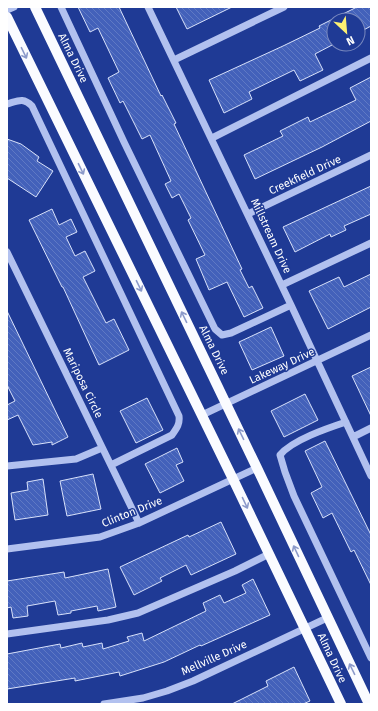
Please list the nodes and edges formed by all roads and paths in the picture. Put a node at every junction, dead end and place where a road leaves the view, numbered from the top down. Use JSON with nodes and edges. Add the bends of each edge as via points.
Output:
{"nodes":[{"id":1,"x":14,"y":7,"type":"edge"},
{"id":2,"x":35,"y":7,"type":"edge"},
{"id":3,"x":61,"y":7,"type":"edge"},
{"id":4,"x":148,"y":7,"type":"edge"},
{"id":5,"x":284,"y":7,"type":"edge"},
{"id":6,"x":7,"y":10,"type":"edge"},
{"id":7,"x":7,"y":18,"type":"edge"},
{"id":8,"x":371,"y":58,"type":"edge"},
{"id":9,"x":174,"y":60,"type":"junction"},
{"id":10,"x":7,"y":104,"type":"edge"},
{"id":11,"x":212,"y":138,"type":"junction"},
{"id":12,"x":371,"y":156,"type":"edge"},
{"id":13,"x":248,"y":214,"type":"junction"},
{"id":14,"x":371,"y":243,"type":"edge"},
{"id":15,"x":7,"y":252,"type":"edge"},
{"id":16,"x":282,"y":285,"type":"junction"},
{"id":17,"x":292,"y":305,"type":"junction"},
{"id":18,"x":371,"y":335,"type":"edge"},
{"id":19,"x":318,"y":361,"type":"junction"},
{"id":20,"x":227,"y":404,"type":"junction"},
{"id":21,"x":202,"y":415,"type":"junction"},
{"id":22,"x":346,"y":422,"type":"junction"},
{"id":23,"x":371,"y":428,"type":"edge"},
{"id":24,"x":353,"y":436,"type":"junction"},
{"id":25,"x":102,"y":448,"type":"junction"},
{"id":26,"x":111,"y":465,"type":"junction"},
{"id":27,"x":7,"y":466,"type":"edge"},
{"id":28,"x":257,"y":468,"type":"junction"},
{"id":29,"x":371,"y":476,"type":"edge"},
{"id":30,"x":233,"y":479,"type":"junction"},
{"id":31,"x":139,"y":523,"type":"junction"},
{"id":32,"x":7,"y":548,"type":"edge"},
{"id":33,"x":269,"y":554,"type":"junction"},
{"id":34,"x":327,"y":618,"type":"junction"},
{"id":35,"x":305,"y":628,"type":"junction"},
{"id":36,"x":7,"y":634,"type":"edge"},
{"id":37,"x":371,"y":658,"type":"edge"},
{"id":38,"x":104,"y":704,"type":"edge"},
{"id":39,"x":341,"y":704,"type":"edge"},
{"id":40,"x":369,"y":704,"type":"edge"}],
"edges":[{"from":1,"to":6,"type":"street"},
{"from":20,"to":2,"type":"main road","name":"Alma Drive","one_way":true},
{"from":3,"to":17,"type":"street","via":[[214,329],[222,335],[231,334]]},
{"from":4,"to":9,"type":"street","name":"Millstream Drive"},
{"from":5,"to":9,"type":"street"},
{"from":7,"to":21,"type":"main road","name":"Alma Drive","one_way":true},
{"from":8,"to":11,"type":"street"},
{"from":9,"to":11,"type":"street","name":"Millstream Drive"},
{"from":10,"to":26,"type":"street","via":[[23,100],[28,102],[35,112],[179,416],[180,422],[172,435]]},
{"from":11,"to":13,"type":"street","name":"Millstream Drive"},
{"from":12,"to":13,"type":"street","name":"Creekfield Drive"},
{"from":13,"to":16,"type":"street","name":"Millstream Drive"},
{"from":14,"to":16,"type":"street"},
{"from":15,"to":25,"type":"street","name":"Mariposa Circle"},
{"from":16,"to":17,"type":"street","name":"Millstream Drive"},
{"from":17,"to":19,"type":"street","name":"Millstream Drive"},
{"from":18,"to":19,"type":"street","name":"Lakeway Drive"},
{"from":19,"to":20,"type":"street","name":"Lakeway Drive"},
{"from":19,"to":22,"type":"street","name":"Millstream Drive"},
{"from":20,"to":21,"type":"street","name":"Lakeway Drive"},
{"from":28,"to":20,"type":"main road","name":"Alma Drive","one_way":true},
{"from":21,"to":30,"type":"main road","name":"Alma Drive"},
{"from":22,"to":24,"type":"street","name":"Millstream Drive"},
{"from":22,"to":37,"type":"street","via":[[292,445],[280,455],[294,496]]},
{"from":23,"to":24,"type":"street"},
{"from":24,"to":29,"type":"street","name":"Millstream Drive"},
{"from":25,"to":26,"type":"street","name":"Mariposa Circle"},
{"from":25,"to":27,"type":"street","via":[[76,459]]},
{"from":26,"to":31,"type":"street","name":"Mariposa Circle"},
{"from":28,"to":30,"type":"street","name":"Clinton Drive"},
{"from":34,"to":28,"type":"main road","name":"Alma Drive","one_way":true},
{"from":30,"to":31,"type":"street","name":"Clinton Drive"},
{"from":30,"to":33,"type":"main road","name":"Alma Drive","one_way":true},
{"from":31,"to":32,"type":"street","name":"Clinton Drive","via":[[100,537]]},
{"from":33,"to":35,"type":"main road","name":"Alma Drive"},
{"from":33,"to":36,"type":"street","via":[[138,614]]},
{"from":34,"to":35,"type":"street","name":"Mellville Drive"},
{"from":40,"to":34,"type":"main road","name":"Alma Drive","one_way":true},
{"from":35,"to":38,"type":"street","name":"Mellville Drive","via":[[167,691],[143,698]]},
{"from":35,"to":39,"type":"main road","name":"Alma Drive"}]}
